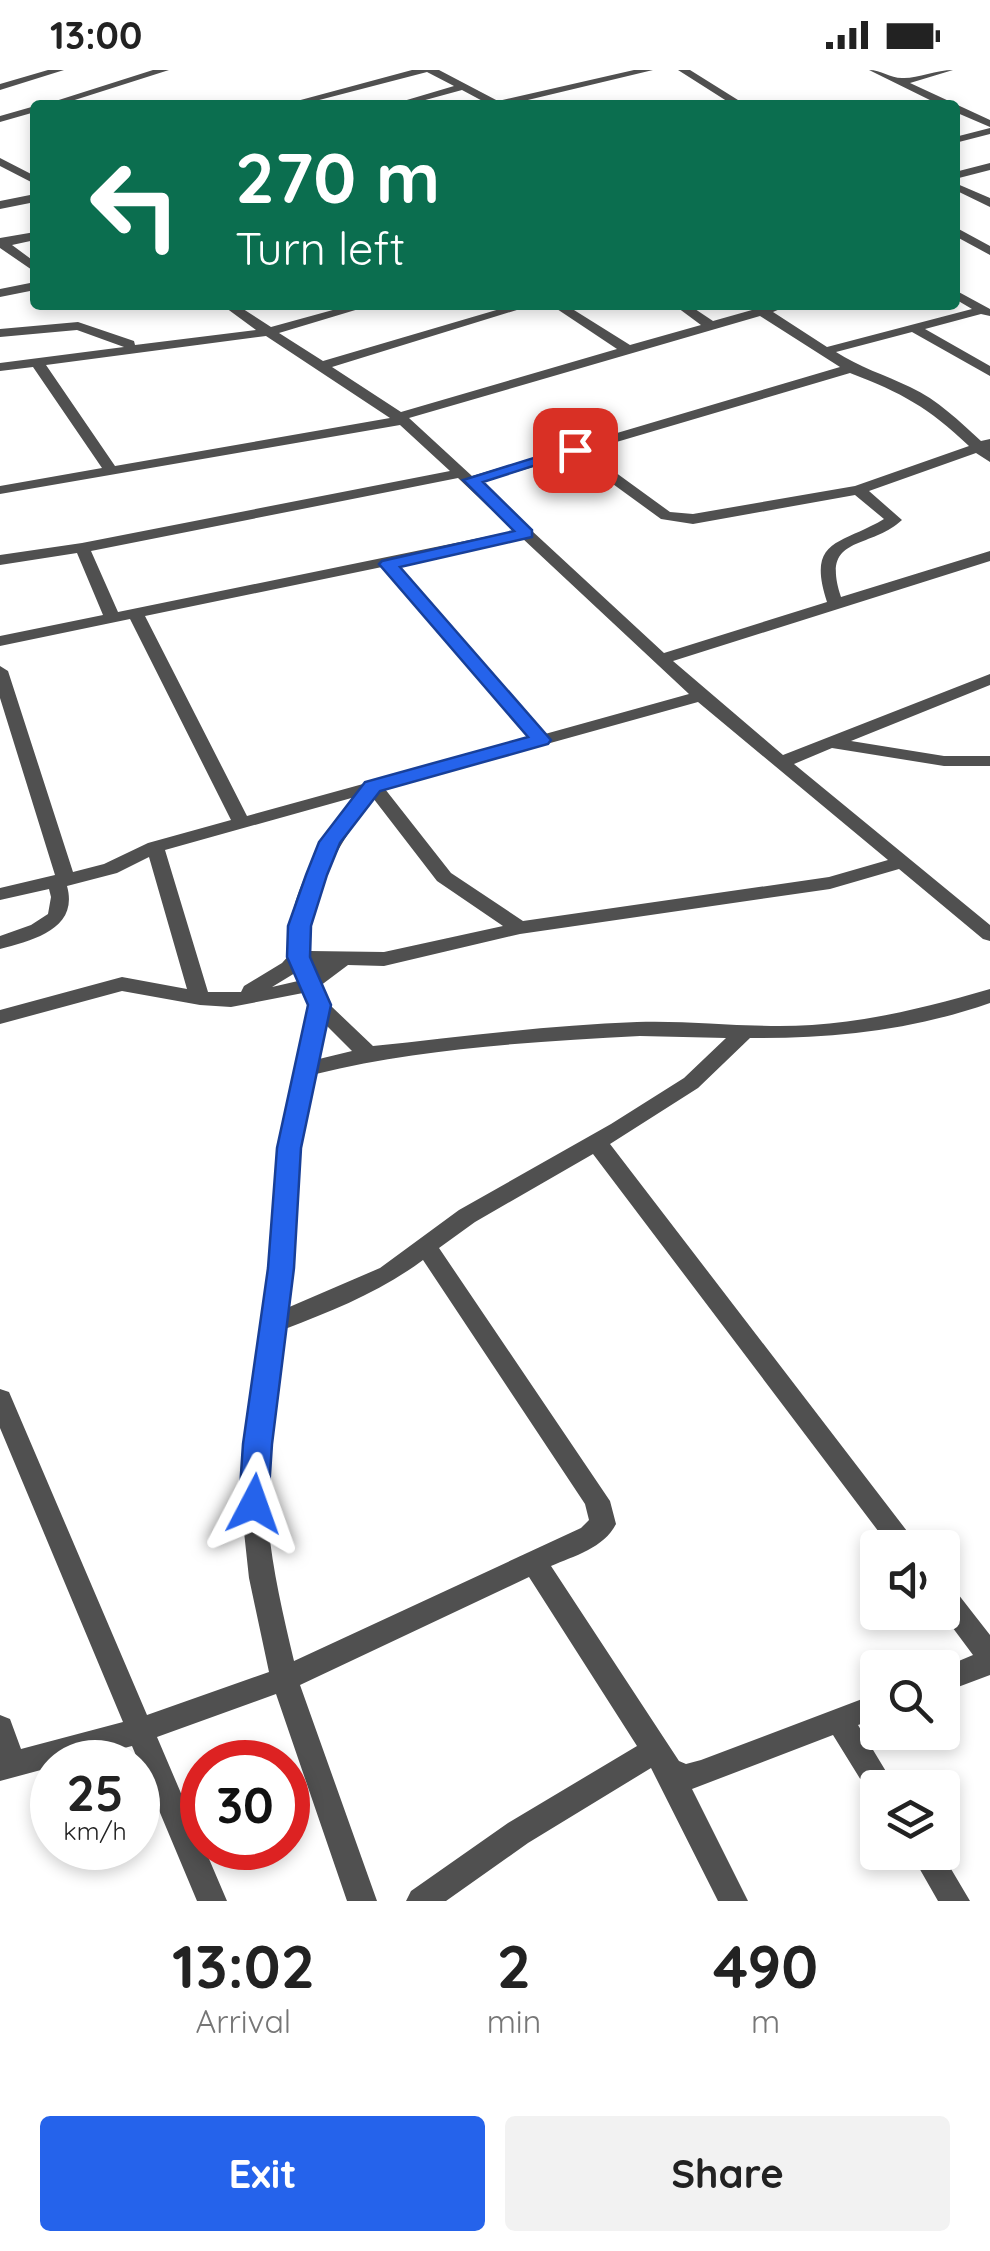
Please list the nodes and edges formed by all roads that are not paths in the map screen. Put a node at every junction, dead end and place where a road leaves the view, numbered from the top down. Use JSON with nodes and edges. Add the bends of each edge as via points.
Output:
{"nodes":[{"id":1,"x":59,"y":70,"type":"edge"},
{"id":2,"x":164,"y":70,"type":"edge"},
{"id":3,"x":427,"y":70,"type":"edge"},
{"id":4,"x":648,"y":70,"type":"edge"},
{"id":5,"x":683,"y":70,"type":"edge"},
{"id":6,"x":874,"y":70,"type":"edge"},
{"id":7,"x":948,"y":70,"type":"edge"},
{"id":8,"x":31,"y":78,"type":"junction"},
{"id":9,"x":900,"y":82,"type":"junction"},
{"id":10,"x":47,"y":84,"type":"dead end"},
{"id":11,"x":0,"y":87,"type":"edge"},
{"id":12,"x":463,"y":87,"type":"junction"},
{"id":13,"x":62,"y":90,"type":"dead end"},
{"id":14,"x":78,"y":96,"type":"junction"},
{"id":15,"x":65,"y":100,"type":"edge"},
{"id":16,"x":306,"y":100,"type":"edge"},
{"id":17,"x":414,"y":100,"type":"edge"},
{"id":18,"x":488,"y":100,"type":"edge"},
{"id":19,"x":519,"y":100,"type":"edge"},
{"id":20,"x":733,"y":100,"type":"edge"},
{"id":21,"x":939,"y":100,"type":"edge"},
{"id":22,"x":30,"y":110,"type":"edge"},
{"id":23,"x":960,"y":111,"type":"edge"},
{"id":24,"x":0,"y":119,"type":"edge"},
{"id":25,"x":990,"y":128,"type":"edge"},
{"id":26,"x":960,"y":138,"type":"edge"},
{"id":27,"x":0,"y":161,"type":"edge"},
{"id":28,"x":990,"y":166,"type":"edge"},
{"id":29,"x":960,"y":175,"type":"edge"},
{"id":30,"x":30,"y":178,"type":"edge"},
{"id":31,"x":960,"y":188,"type":"edge"},
{"id":32,"x":30,"y":199,"type":"edge"},
{"id":33,"x":990,"y":203,"type":"edge"},
{"id":34,"x":0,"y":205,"type":"edge"},
{"id":35,"x":960,"y":234,"type":"edge"},
{"id":36,"x":30,"y":237,"type":"edge"},
{"id":37,"x":1,"y":242,"type":"edge"},
{"id":38,"x":983,"y":249,"type":"edge"},
{"id":39,"x":30,"y":264,"type":"edge"},
{"id":40,"x":30,"y":287,"type":"edge"},
{"id":41,"x":0,"y":294,"type":"edge"},
{"id":42,"x":960,"y":297,"type":"edge"},
{"id":43,"x":235,"y":310,"type":"edge"},
{"id":44,"x":348,"y":310,"type":"edge"},
{"id":45,"x":510,"y":310,"type":"edge"},
{"id":46,"x":565,"y":310,"type":"edge"},
{"id":47,"x":688,"y":310,"type":"edge"},
{"id":48,"x":752,"y":310,"type":"edge"},
{"id":49,"x":760,"y":310,"type":"edge"},
{"id":50,"x":986,"y":312,"type":"edge"},
{"id":51,"x":712,"y":326,"type":"junction"},
{"id":52,"x":914,"y":328,"type":"junction"},
{"id":53,"x":268,"y":332,"type":"junction"},
{"id":54,"x":0,"y":333,"type":"edge"},
{"id":55,"x":160,"y":345,"type":"junction"},
{"id":56,"x":628,"y":350,"type":"junction"},
{"id":57,"x":825,"y":352,"type":"junction"},
{"id":58,"x":36,"y":361,"type":"junction"},
{"id":59,"x":324,"y":365,"type":"junction"},
{"id":60,"x":0,"y":367,"type":"edge"},
{"id":61,"x":851,"y":368,"type":"junction"},
{"id":62,"x":990,"y":372,"type":"edge"},
{"id":63,"x":401,"y":418,"type":"junction"},
{"id":64,"x":575,"y":450,"type":"junction"},
{"id":65,"x":986,"y":450,"type":"edge"},
{"id":66,"x":112,"y":472,"type":"junction"},
{"id":67,"x":467,"y":477,"type":"junction"},
{"id":68,"x":0,"y":490,"type":"edge"},
{"id":69,"x":858,"y":490,"type":"junction"},
{"id":70,"x":526,"y":534,"type":"junction"},
{"id":71,"x":82,"y":548,"type":"junction"},
{"id":72,"x":990,"y":556,"type":"edge"},
{"id":73,"x":0,"y":560,"type":"edge"},
{"id":74,"x":388,"y":564,"type":"junction"},
{"id":75,"x":836,"y":606,"type":"junction"},
{"id":76,"x":134,"y":613,"type":"junction"},
{"id":77,"x":112,"y":617,"type":"junction"},
{"id":78,"x":0,"y":641,"type":"edge"},
{"id":79,"x":661,"y":659,"type":"junction"},
{"id":80,"x":0,"y":671,"type":"edge"},
{"id":81,"x":990,"y":679,"type":"edge"},
{"id":82,"x":701,"y":696,"type":"junction"},
{"id":83,"x":541,"y":740,"type":"junction"},
{"id":84,"x":830,"y":743,"type":"junction"},
{"id":85,"x":990,"y":761,"type":"edge"},
{"id":86,"x":782,"y":762,"type":"junction"},
{"id":87,"x":372,"y":786,"type":"junction"},
{"id":88,"x":241,"y":823,"type":"junction"},
{"id":89,"x":155,"y":847,"type":"junction"},
{"id":90,"x":904,"y":862,"type":"junction"},
{"id":91,"x":61,"y":881,"type":"junction"},
{"id":92,"x":0,"y":894,"type":"edge"},
{"id":93,"x":520,"y":928,"type":"junction"},
{"id":94,"x":990,"y":935,"type":"edge"},
{"id":95,"x":0,"y":942,"type":"edge"},
{"id":96,"x":298,"y":957,"type":"junction"},
{"id":97,"x":340,"y":960,"type":"junction"},
{"id":98,"x":310,"y":984,"type":"junction"},
{"id":99,"x":990,"y":996,"type":"edge"},
{"id":100,"x":200,"y":998,"type":"junction"},
{"id":101,"x":230,"y":1000,"type":"junction"},
{"id":102,"x":320,"y":1005,"type":"junction"},
{"id":103,"x":0,"y":1017,"type":"edge"},
{"id":104,"x":743,"y":1033,"type":"junction"},
{"id":105,"x":368,"y":1054,"type":"junction"},
{"id":106,"x":306,"y":1069,"type":"junction"},
{"id":107,"x":596,"y":1142,"type":"junction"},
{"id":108,"x":426,"y":1247,"type":"junction"},
{"id":109,"x":274,"y":1323,"type":"junction"},
{"id":110,"x":0,"y":1400,"type":"edge"},
{"id":111,"x":894,"y":1530,"type":"edge"},
{"id":112,"x":534,"y":1562,"type":"junction"},
{"id":113,"x":960,"y":1616,"type":"edge"},
{"id":114,"x":989,"y":1661,"type":"edge"},
{"id":115,"x":960,"y":1674,"type":"edge"},
{"id":116,"x":284,"y":1679,"type":"junction"},
{"id":117,"x":860,"y":1712,"type":"edge"},
{"id":118,"x":839,"y":1720,"type":"junction"},
{"id":119,"x":0,"y":1728,"type":"edge"},
{"id":120,"x":142,"y":1730,"type":"junction"},
{"id":121,"x":662,"y":1761,"type":"junction"},
{"id":122,"x":6,"y":1768,"type":"edge"},
{"id":123,"x":871,"y":1770,"type":"edge"},
{"id":124,"x":935,"y":1870,"type":"edge"},
{"id":125,"x":212,"y":1901,"type":"edge"},
{"id":126,"x":362,"y":1901,"type":"edge"},
{"id":127,"x":420,"y":1901,"type":"edge"},
{"id":128,"x":733,"y":1901,"type":"edge"},
{"id":129,"x":955,"y":1901,"type":"edge"}],
"edges":[{"from":1,"to":8,"type":"street"},
{"from":2,"to":14,"type":"street"},
{"from":3,"to":12,"type":"street"},
{"from":3,"to":16,"type":"street"},
{"from":4,"to":19,"type":"street"},
{"from":5,"to":20,"type":"street"},
{"from":6,"to":9,"type":"street"},
{"from":7,"to":9,"type":"street"},
{"from":8,"to":10,"type":"street"},
{"from":8,"to":11,"type":"street"},
{"from":9,"to":21,"type":"street"},
{"from":12,"to":17,"type":"street"},
{"from":12,"to":18,"type":"street"},
{"from":13,"to":14,"type":"street"},
{"from":14,"to":15,"type":"street"},
{"from":22,"to":24,"type":"street"},
{"from":23,"to":25,"type":"street"},
{"from":25,"to":26,"type":"street"},
{"from":27,"to":30,"type":"street"},
{"from":28,"to":29,"type":"street"},
{"from":31,"to":33,"type":"street"},
{"from":32,"to":34,"type":"street"},
{"from":35,"to":38,"type":"street"},
{"from":36,"to":37,"type":"street"},
{"from":37,"to":39,"type":"street"},
{"from":40,"to":41,"type":"street"},
{"from":42,"to":50,"type":"street"},
{"from":43,"to":53,"type":"street"},
{"from":44,"to":53,"type":"street"},
{"from":45,"to":59,"type":"street"},
{"from":46,"to":56,"type":"street"},
{"from":47,"to":51,"type":"street"},
{"from":48,"to":51,"type":"street"},
{"from":49,"to":57,"type":"street"},
{"from":50,"to":52,"type":"street"},
{"from":51,"to":56,"type":"street"},
{"from":52,"to":57,"type":"street"},
{"from":52,"to":62,"type":"street"},
{"from":53,"to":55,"type":"street"},
{"from":53,"to":59,"type":"street"},
{"from":54,"to":55,"type":"street","via":[[78,326],[126,344]]},
{"from":55,"to":58,"type":"street"},
{"from":56,"to":63,"type":"street"},
{"from":57,"to":61,"type":"street"},
{"from":58,"to":60,"type":"street"},
{"from":58,"to":66,"type":"street"},
{"from":59,"to":63,"type":"street"},
{"from":61,"to":64,"type":"street"},
{"from":61,"to":65,"type":"street","via":[[920,398]]},
{"from":63,"to":66,"type":"street"},
{"from":63,"to":67,"type":"street"},
{"from":64,"to":67,"type":"street"},
{"from":64,"to":69,"type":"street","via":[[679,519]]},
{"from":65,"to":69,"type":"street"},
{"from":66,"to":68,"type":"street"},
{"from":67,"to":70,"type":"street"},
{"from":67,"to":71,"type":"street"},
{"from":69,"to":75,"type":"street","via":[[894,520],[834,548],[826,581]]},
{"from":70,"to":74,"type":"street"},
{"from":70,"to":79,"type":"street"},
{"from":71,"to":73,"type":"street"},
{"from":71,"to":77,"type":"street"},
{"from":72,"to":75,"type":"street"},
{"from":74,"to":76,"type":"street"},
{"from":74,"to":83,"type":"street"},
{"from":75,"to":79,"type":"street"},
{"from":76,"to":77,"type":"street"},
{"from":76,"to":88,"type":"street"},
{"from":77,"to":78,"type":"street"},
{"from":79,"to":82,"type":"street"},
{"from":80,"to":91,"type":"street"},
{"from":81,"to":84,"type":"street"},
{"from":82,"to":83,"type":"street"},
{"from":82,"to":86,"type":"street"},
{"from":83,"to":87,"type":"street"},
{"from":84,"to":85,"type":"street","via":[[944,762]]},
{"from":84,"to":86,"type":"street"},
{"from":86,"to":90,"type":"street"},
{"from":87,"to":88,"type":"street"},
{"from":87,"to":93,"type":"street","via":[[444,876]]},
{"from":87,"to":96,"type":"street","via":[[330,842],[300,926]]},
{"from":88,"to":89,"type":"street"},
{"from":89,"to":91,"type":"street","via":[[110,869]]},
{"from":89,"to":100,"type":"street"},
{"from":90,"to":93,"type":"street","via":[[830,883]]},
{"from":90,"to":94,"type":"street"},
{"from":91,"to":92,"type":"street"},
{"from":91,"to":95,"type":"street","via":[[61,913]]},
{"from":93,"to":97,"type":"street","via":[[384,958]]},
{"from":96,"to":97,"type":"street"},
{"from":96,"to":98,"type":"street"},
{"from":96,"to":101,"type":"street","via":[[264,985]]},
{"from":97,"to":98,"type":"street"},
{"from":98,"to":101,"type":"street"},
{"from":98,"to":102,"type":"street"},
{"from":99,"to":104,"type":"street","via":[[877,1024]]},
{"from":100,"to":101,"type":"street"},
{"from":100,"to":103,"type":"street","via":[[122,984]]},
{"from":102,"to":105,"type":"street"},
{"from":102,"to":106,"type":"street"},
{"from":104,"to":105,"type":"street","via":[[561,1033]]},
{"from":104,"to":107,"type":"street","via":[[691,1083]]},
{"from":105,"to":106,"type":"street"},
{"from":106,"to":109,"type":"street","via":[[289,1148]]},
{"from":107,"to":108,"type":"street","via":[[466,1216]]},
{"from":107,"to":111,"type":"street"},
{"from":108,"to":109,"type":"street","via":[[388,1274]]},
{"from":108,"to":112,"type":"street","via":[[597,1501],[602,1524],[590,1536]]},
{"from":109,"to":116,"type":"street","via":[[254,1504]]},
{"from":110,"to":120,"type":"street"},
{"from":112,"to":116,"type":"street"},
{"from":112,"to":121,"type":"street"},
{"from":113,"to":114,"type":"street"},
{"from":114,"to":115,"type":"street"},
{"from":116,"to":120,"type":"street"},
{"from":116,"to":126,"type":"street"},
{"from":117,"to":118,"type":"street"},
{"from":118,"to":121,"type":"street","via":[[686,1777]]},
{"from":118,"to":123,"type":"street"},
{"from":119,"to":122,"type":"street"},
{"from":120,"to":122,"type":"street"},
{"from":120,"to":125,"type":"street"},
{"from":121,"to":127,"type":"street","via":[[518,1833]]},
{"from":121,"to":128,"type":"street"},
{"from":124,"to":129,"type":"street"}]}
